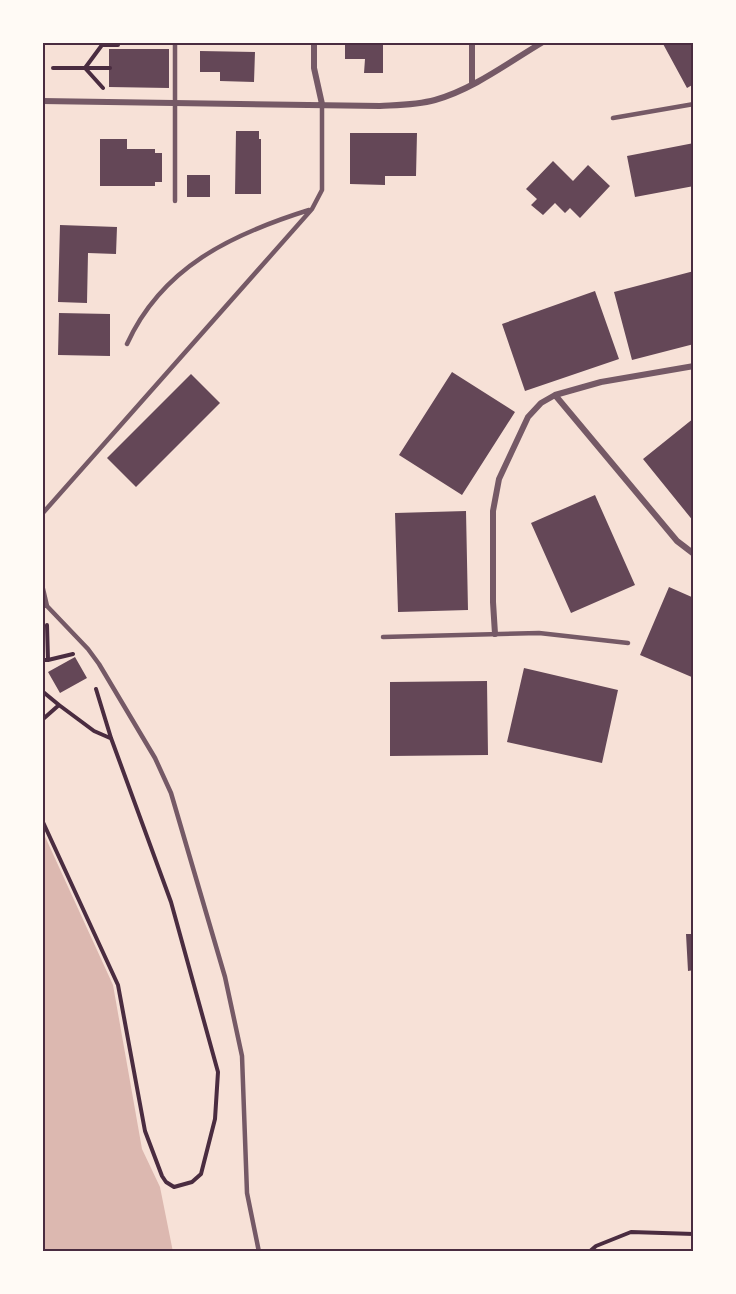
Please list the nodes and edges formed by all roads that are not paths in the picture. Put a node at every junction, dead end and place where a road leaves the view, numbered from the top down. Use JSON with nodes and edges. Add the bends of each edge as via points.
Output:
{"nodes":[{"id":1,"x":174,"y":42,"type":"edge"},
{"id":2,"x":314,"y":42,"type":"edge"},
{"id":3,"x":472,"y":42,"type":"edge"},
{"id":4,"x":543,"y":42,"type":"edge"},
{"id":5,"x":472,"y":84,"type":"junction"},
{"id":6,"x":42,"y":101,"type":"edge"},
{"id":7,"x":174,"y":102,"type":"junction"},
{"id":8,"x":322,"y":104,"type":"junction"},
{"id":9,"x":694,"y":105,"type":"edge"},
{"id":10,"x":614,"y":118,"type":"dead end"},
{"id":11,"x":175,"y":201,"type":"dead end"},
{"id":12,"x":312,"y":209,"type":"junction"},
{"id":13,"x":127,"y":344,"type":"dead end"},
{"id":14,"x":694,"y":366,"type":"edge"},
{"id":15,"x":555,"y":395,"type":"junction"},
{"id":16,"x":42,"y":514,"type":"edge"},
{"id":17,"x":694,"y":554,"type":"edge"},
{"id":18,"x":42,"y":588,"type":"edge"},
{"id":19,"x":46,"y":605,"type":"joint"},
{"id":20,"x":495,"y":634,"type":"junction"},
{"id":21,"x":383,"y":637,"type":"dead end"},
{"id":22,"x":628,"y":643,"type":"dead end"},
{"id":23,"x":259,"y":1252,"type":"edge"}],
"edges":[{"from":1,"to":7,"type":"lane"},
{"from":2,"to":8,"type":"street","via":[[314,68]]},
{"from":3,"to":5,"type":"street"},
{"from":4,"to":5,"type":"street"},
{"from":5,"to":8,"type":"street","via":[[437,100],[412,105]]},
{"from":6,"to":7,"type":"street"},
{"from":7,"to":8,"type":"street"},
{"from":7,"to":11,"type":"lane"},
{"from":8,"to":12,"type":"lane","via":[[322,190]]},
{"from":9,"to":10,"type":"lane"},
{"from":12,"to":13,"type":"lane","via":[[269,222],[195,262],[157,295]]},
{"from":12,"to":16,"type":"lane"},
{"from":14,"to":15,"type":"street","via":[[601,382]]},
{"from":15,"to":17,"type":"street","via":[[677,541]]},
{"from":15,"to":20,"type":"street","via":[[528,417],[499,479],[493,511]]},
{"from":18,"to":19,"type":"street"},
{"from":19,"to":23,"type":"lane","via":[[99,664],[155,758],[171,793],[225,977],[242,1056],[247,1193]]},
{"from":20,"to":21,"type":"lane"},
{"from":20,"to":22,"type":"lane","via":[[539,633]]}]}
